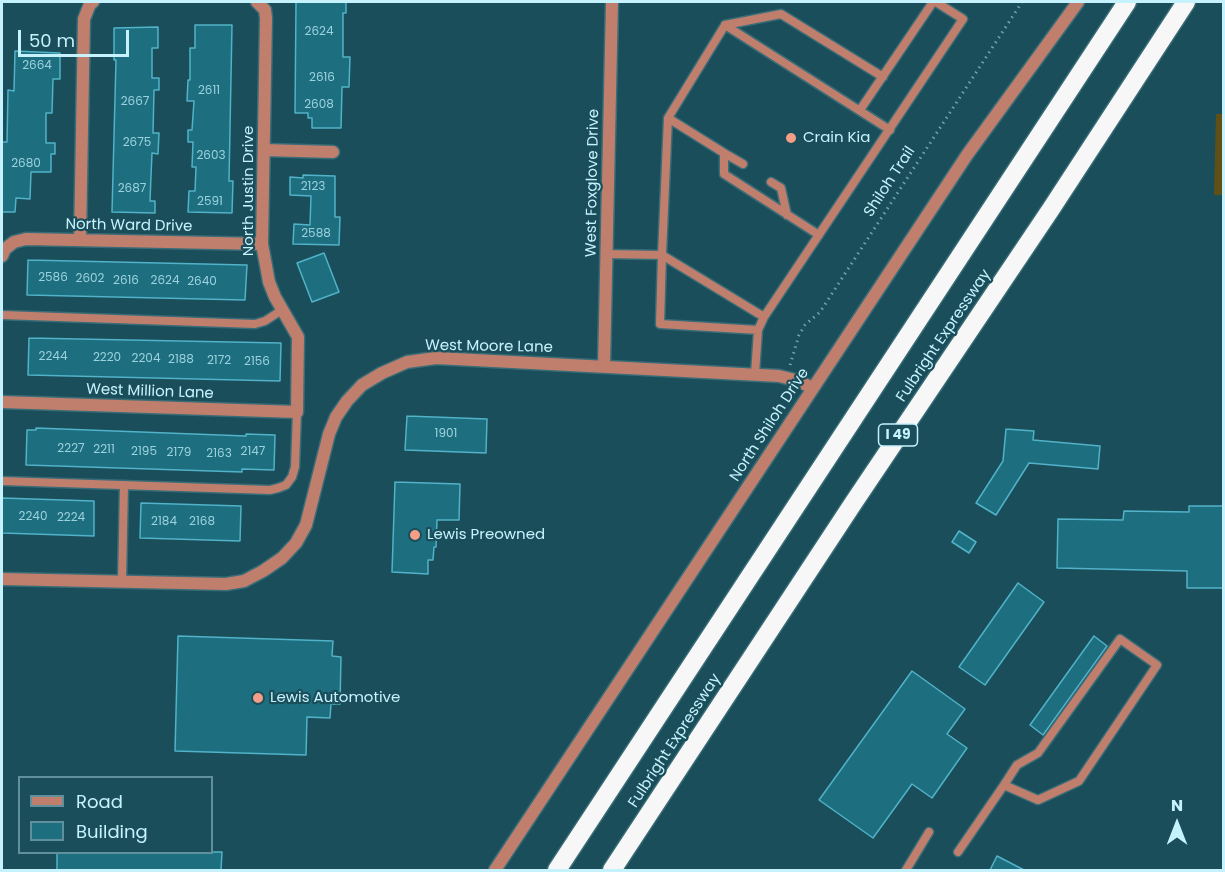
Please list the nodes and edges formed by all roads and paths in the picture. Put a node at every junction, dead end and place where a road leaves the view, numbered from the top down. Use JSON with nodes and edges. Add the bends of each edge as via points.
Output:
{"nodes":[{"id":1,"x":93,"y":2,"type":"edge"},
{"id":2,"x":257,"y":2,"type":"edge"},
{"id":3,"x":612,"y":2,"type":"edge"},
{"id":4,"x":935,"y":2,"type":"edge"},
{"id":5,"x":1022,"y":2,"type":"edge"},
{"id":6,"x":1078,"y":2,"type":"edge"},
{"id":7,"x":1127,"y":2,"type":"edge"},
{"id":8,"x":1186,"y":2,"type":"edge"},
{"id":9,"x":725,"y":25,"type":"junction"},
{"id":10,"x":883,"y":76,"type":"junction"},
{"id":11,"x":860,"y":110,"type":"junction"},
{"id":12,"x":668,"y":118,"type":"junction"},
{"id":13,"x":890,"y":130,"type":"junction"},
{"id":14,"x":264,"y":150,"type":"junction"},
{"id":15,"x":333,"y":152,"type":"dead end"},
{"id":16,"x":724,"y":153,"type":"junction"},
{"id":17,"x":743,"y":164,"type":"dead end"},
{"id":18,"x":771,"y":182,"type":"dead end"},
{"id":19,"x":787,"y":215,"type":"junction"},
{"id":20,"x":819,"y":235,"type":"junction"},
{"id":21,"x":80,"y":240,"type":"junction"},
{"id":22,"x":262,"y":244,"type":"junction"},
{"id":23,"x":3,"y":250,"type":"edge"},
{"id":24,"x":606,"y":254,"type":"junction"},
{"id":25,"x":662,"y":255,"type":"junction"},
{"id":26,"x":282,"y":310,"type":"junction"},
{"id":27,"x":2,"y":315,"type":"edge"},
{"id":28,"x":764,"y":317,"type":"junction"},
{"id":29,"x":758,"y":330,"type":"junction"},
{"id":30,"x":604,"y":366,"type":"junction"},
{"id":31,"x":755,"y":374,"type":"junction"},
{"id":32,"x":787,"y":378,"type":"junction"},
{"id":33,"x":812,"y":388,"type":"junction"},
{"id":34,"x":2,"y":402,"type":"edge"},
{"id":35,"x":297,"y":412,"type":"junction"},
{"id":36,"x":2,"y":481,"type":"edge"},
{"id":37,"x":124,"y":485,"type":"junction"},
{"id":38,"x":2,"y":579,"type":"edge"},
{"id":39,"x":122,"y":582,"type":"junction"},
{"id":40,"x":1004,"y":785,"type":"junction"},
{"id":41,"x":928,"y":832,"type":"dead end"},
{"id":42,"x":958,"y":852,"type":"dead end"},
{"id":43,"x":495,"y":870,"type":"edge"},
{"id":44,"x":557,"y":870,"type":"edge"},
{"id":45,"x":612,"y":870,"type":"edge"},
{"id":46,"x":906,"y":870,"type":"edge"}],
"edges":[{"from":1,"to":21,"type":"street","via":[[84,19]]},
{"from":2,"to":14,"type":"street","name":"North Justin Drive","via":[[265,10],[266,18]]},
{"from":3,"to":24,"type":"street","name":"West Foxglove Drive"},
{"from":4,"to":10,"type":"lane"},
{"from":4,"to":13,"type":"lane","via":[[963,19]]},
{"from":5,"to":32,"type":"path","name":"Shiloh Trail","via":[[820,312],[799,335]]},
{"from":6,"to":33,"type":"street","name":"North Shiloh Drive","via":[[991,120]]},
{"from":7,"to":44,"type":"highway","name":"Fulbright Expressway"},
{"from":8,"to":45,"type":"highway","name":"Fulbright Expressway","number":"I 49"},
{"from":9,"to":10,"type":"lane","via":[[781,14]]},
{"from":9,"to":11,"type":"lane"},
{"from":9,"to":12,"type":"lane"},
{"from":10,"to":11,"type":"lane"},
{"from":11,"to":13,"type":"lane"},
{"from":12,"to":16,"type":"lane"},
{"from":12,"to":25,"type":"lane"},
{"from":13,"to":20,"type":"lane"},
{"from":14,"to":15,"type":"street"},
{"from":14,"to":22,"type":"street","name":"North Justin Drive"},
{"from":16,"to":17,"type":"lane"},
{"from":16,"to":19,"type":"lane","via":[[724,174]]},
{"from":18,"to":19,"type":"lane","via":[[781,188]]},
{"from":19,"to":20,"type":"lane"},
{"from":20,"to":28,"type":"lane"},
{"from":21,"to":22,"type":"street","name":"North Ward Drive"},
{"from":21,"to":23,"type":"street","name":"North Ward Drive","via":[[26,239]]},
{"from":22,"to":26,"type":"street","name":"North Justin Drive","via":[[269,282]]},
{"from":24,"to":25,"type":"lane"},
{"from":24,"to":30,"type":"street","name":"West Foxglove Drive"},
{"from":25,"to":28,"type":"lane"},
{"from":25,"to":29,"type":"lane","via":[[660,324]]},
{"from":26,"to":27,"type":"lane","via":[[255,324]]},
{"from":26,"to":35,"type":"street","name":"North Justin Drive","via":[[298,338]]},
{"from":28,"to":29,"type":"lane"},
{"from":29,"to":31,"type":"lane"},
{"from":30,"to":31,"type":"street","name":"West Moore Lane"},
{"from":30,"to":39,"type":"street","name":"West Moore Lane","via":[[436,358],[407,362],[382,373],[362,385],[336,417],[306,525],[282,558],[244,581],[226,584]]},
{"from":31,"to":32,"type":"street","name":"West Moore Lane"},
{"from":32,"to":33,"type":"street","name":"West Moore Lane"},
{"from":33,"to":43,"type":"street","name":"North Shiloh Drive"},
{"from":34,"to":35,"type":"street","name":"West Million Lane"},
{"from":35,"to":37,"type":"lane","via":[[295,467],[286,485],[270,490]]},
{"from":36,"to":37,"type":"lane"},
{"from":37,"to":39,"type":"lane"},
{"from":38,"to":39,"type":"street","name":"West Moore Lane"},
{"from":40,"to":40,"type":"lane","via":[[1017,765],[1038,753],[1120,639],[1157,665],[1079,782],[1038,800]]},
{"from":40,"to":42,"type":"lane"},
{"from":41,"to":46,"type":"lane"}]}
